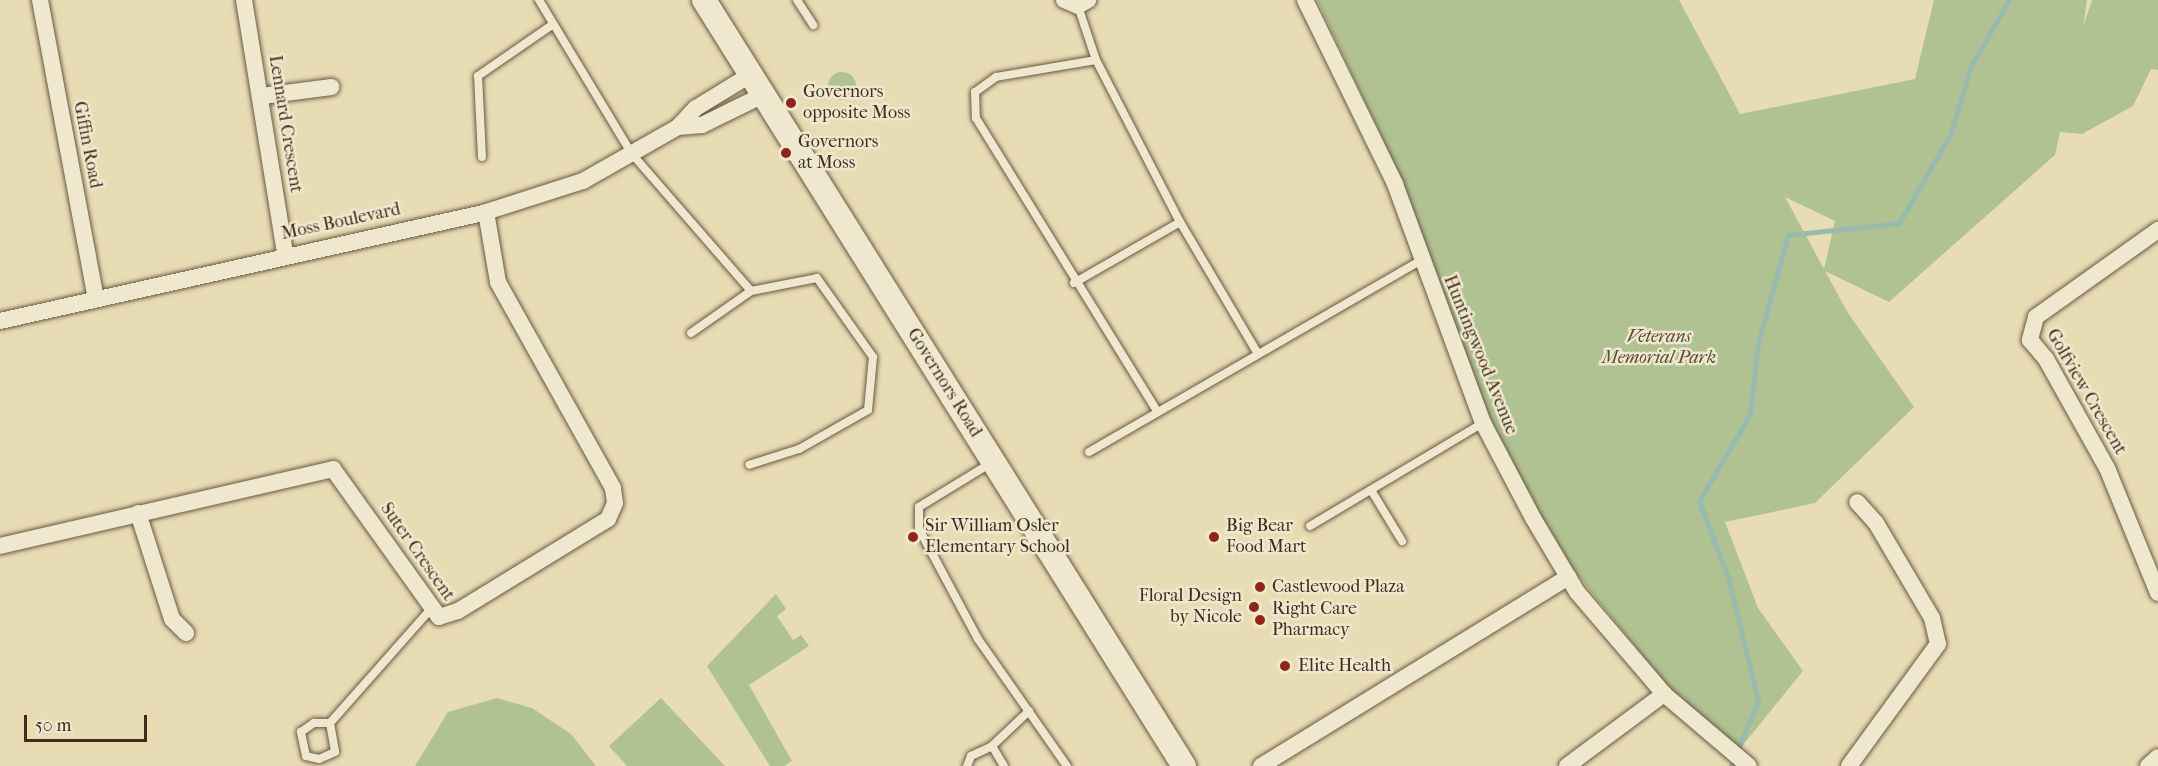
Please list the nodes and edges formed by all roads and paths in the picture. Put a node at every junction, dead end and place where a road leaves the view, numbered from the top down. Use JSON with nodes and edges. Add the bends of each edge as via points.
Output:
{"nodes":[{"id":1,"x":40,"y":0,"type":"edge"},
{"id":2,"x":244,"y":0,"type":"edge"},
{"id":3,"x":539,"y":0,"type":"edge"},
{"id":4,"x":704,"y":0,"type":"edge"},
{"id":5,"x":797,"y":0,"type":"edge"},
{"id":6,"x":1305,"y":0,"type":"edge"},
{"id":7,"x":1077,"y":2,"type":"edge"},
{"id":8,"x":552,"y":25,"type":"junction"},
{"id":9,"x":813,"y":25,"type":"dead end"},
{"id":10,"x":1096,"y":60,"type":"junction"},
{"id":11,"x":757,"y":85,"type":"junction"},
{"id":12,"x":331,"y":87,"type":"dead end"},
{"id":13,"x":262,"y":96,"type":"junction"},
{"id":14,"x":678,"y":127,"type":"junction"},
{"id":15,"x":632,"y":154,"type":"junction"},
{"id":16,"x":482,"y":157,"type":"dead end"},
{"id":17,"x":486,"y":212,"type":"junction"},
{"id":18,"x":1180,"y":222,"type":"junction"},
{"id":19,"x":2158,"y":230,"type":"edge"},
{"id":20,"x":285,"y":254,"type":"junction"},
{"id":21,"x":1421,"y":260,"type":"junction"},
{"id":22,"x":1074,"y":283,"type":"junction"},
{"id":23,"x":751,"y":291,"type":"junction"},
{"id":24,"x":96,"y":298,"type":"junction"},
{"id":25,"x":0,"y":321,"type":"edge"},
{"id":26,"x":691,"y":333,"type":"dead end"},
{"id":27,"x":1258,"y":354,"type":"junction"},
{"id":28,"x":1157,"y":411,"type":"junction"},
{"id":29,"x":1483,"y":423,"type":"junction"},
{"id":30,"x":1089,"y":452,"type":"dead end"},
{"id":31,"x":994,"y":462,"type":"junction"},
{"id":32,"x":749,"y":465,"type":"dead end"},
{"id":33,"x":1371,"y":490,"type":"junction"},
{"id":34,"x":1857,"y":502,"type":"dead end"},
{"id":35,"x":138,"y":513,"type":"junction"},
{"id":36,"x":1310,"y":526,"type":"dead end"},
{"id":37,"x":1402,"y":541,"type":"dead end"},
{"id":38,"x":0,"y":546,"type":"edge"},
{"id":39,"x":1568,"y":577,"type":"junction"},
{"id":40,"x":2158,"y":592,"type":"edge"},
{"id":41,"x":431,"y":609,"type":"junction"},
{"id":42,"x":186,"y":633,"type":"dead end"},
{"id":43,"x":1664,"y":694,"type":"junction"},
{"id":44,"x":1029,"y":711,"type":"junction"},
{"id":45,"x":330,"y":723,"type":"junction"},
{"id":46,"x":992,"y":746,"type":"junction"},
{"id":47,"x":2158,"y":757,"type":"edge"},
{"id":48,"x":967,"y":766,"type":"edge"},
{"id":49,"x":1004,"y":766,"type":"edge"},
{"id":50,"x":1067,"y":766,"type":"edge"},
{"id":51,"x":1184,"y":766,"type":"edge"},
{"id":52,"x":1261,"y":766,"type":"edge"},
{"id":53,"x":1567,"y":766,"type":"edge"},
{"id":54,"x":1749,"y":766,"type":"edge"},
{"id":55,"x":1849,"y":766,"type":"edge"},
{"id":56,"x":2148,"y":766,"type":"edge"}],
"edges":[{"from":1,"to":24,"type":"street","name":"Giffin Road"},
{"from":2,"to":13,"type":"street","name":"Lennard Crescent"},
{"from":3,"to":8,"type":"lane"},
{"from":4,"to":11,"type":"main road","name":"Governors Road"},
{"from":5,"to":9,"type":"lane"},
{"from":6,"to":21,"type":"street","name":"Huntingwood Avenue","via":[[1395,184]]},
{"from":7,"to":10,"type":"lane"},
{"from":8,"to":15,"type":"lane"},
{"from":8,"to":16,"type":"lane","via":[[478,76]]},
{"from":10,"to":18,"type":"lane"},
{"from":10,"to":22,"type":"lane","via":[[996,76],[975,92],[976,118]]},
{"from":11,"to":14,"type":"street","name":"Moss Boulevard","via":[[696,108]]},
{"from":11,"to":14,"type":"street","name":"Moss Boulevard","via":[[702,125]]},
{"from":11,"to":31,"type":"main road","name":"Governors Road"},
{"from":12,"to":13,"type":"street"},
{"from":13,"to":20,"type":"street","name":"Lennard Crescent"},
{"from":14,"to":15,"type":"street","name":"Moss Boulevard"},
{"from":15,"to":17,"type":"street","name":"Moss Boulevard","via":[[583,181]]},
{"from":15,"to":23,"type":"lane"},
{"from":17,"to":20,"type":"street","name":"Moss Boulevard"},
{"from":17,"to":41,"type":"street","name":"Suter Crescent","via":[[498,282],[613,488],[615,503],[608,519],[458,611],[439,617]]},
{"from":18,"to":22,"type":"lane"},
{"from":18,"to":27,"type":"lane"},
{"from":19,"to":40,"type":"street","name":"Golfview Crescent","via":[[2036,317],[2030,340],[2046,359],[2107,468]]},
{"from":20,"to":24,"type":"street","name":"Moss Boulevard"},
{"from":21,"to":27,"type":"lane"},
{"from":21,"to":29,"type":"street","name":"Huntingwood Avenue"},
{"from":22,"to":28,"type":"lane"},
{"from":23,"to":26,"type":"lane"},
{"from":23,"to":32,"type":"lane","via":[[817,278],[873,357],[868,410],[799,449]]},
{"from":24,"to":25,"type":"street","name":"Moss Boulevard"},
{"from":27,"to":28,"type":"lane"},
{"from":28,"to":30,"type":"lane"},
{"from":29,"to":33,"type":"lane"},
{"from":29,"to":39,"type":"street","name":"Huntingwood Avenue"},
{"from":31,"to":44,"type":"lane","via":[[919,507],[916,519],[978,639]]},
{"from":31,"to":51,"type":"main road","name":"Governors Road"},
{"from":33,"to":36,"type":"lane"},
{"from":33,"to":37,"type":"lane"},
{"from":34,"to":55,"type":"street","via":[[1876,523],[1932,618],[1938,644]]},
{"from":35,"to":38,"type":"street","name":"Suter Crescent"},
{"from":35,"to":41,"type":"street","name":"Suter Crescent","via":[[333,470]]},
{"from":35,"to":42,"type":"street","via":[[172,619]]},
{"from":39,"to":43,"type":"street","name":"Huntingwood Avenue"},
{"from":39,"to":52,"type":"street"},
{"from":41,"to":45,"type":"lane"},
{"from":43,"to":53,"type":"street"},
{"from":43,"to":54,"type":"street","name":"Huntingwood Avenue"},
{"from":44,"to":46,"type":"lane"},
{"from":44,"to":50,"type":"lane"},
{"from":45,"to":45,"type":"lane","via":[[314,723],[301,732],[306,756],[319,759],[335,752]]},
{"from":46,"to":48,"type":"lane","via":[[971,756]]},
{"from":46,"to":49,"type":"lane"},
{"from":47,"to":56,"type":"street"}]}
